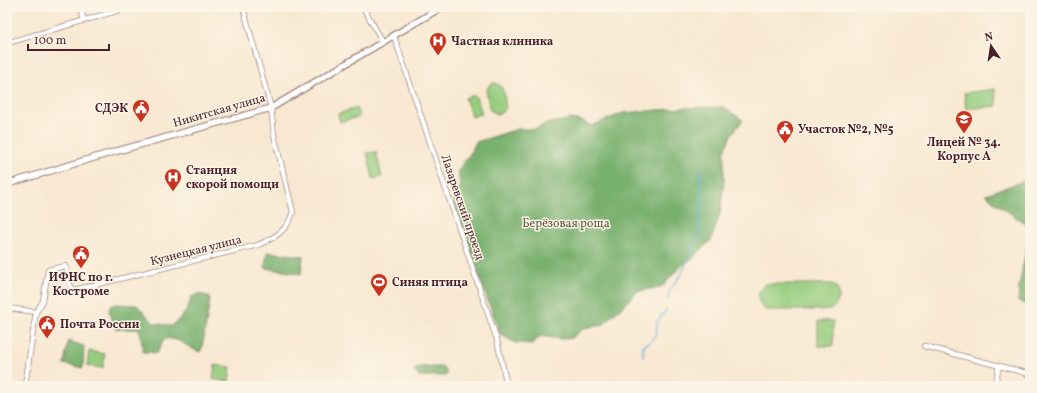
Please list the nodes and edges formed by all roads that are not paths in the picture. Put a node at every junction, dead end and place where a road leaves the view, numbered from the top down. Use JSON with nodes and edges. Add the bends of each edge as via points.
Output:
{"nodes":[{"id":1,"x":80,"y":7,"type":"edge"},
{"id":2,"x":130,"y":7,"type":"edge"},
{"id":3,"x":243,"y":7,"type":"edge"},
{"id":4,"x":363,"y":7,"type":"edge"},
{"id":5,"x":441,"y":7,"type":"edge"},
{"id":6,"x":84,"y":20,"type":"junction"},
{"id":7,"x":394,"y":36,"type":"junction"},
{"id":8,"x":383,"y":42,"type":"junction"},
{"id":9,"x":7,"y":43,"type":"edge"},
{"id":10,"x":271,"y":108,"type":"junction"},
{"id":11,"x":7,"y":184,"type":"edge"},
{"id":12,"x":7,"y":308,"type":"edge"},
{"id":13,"x":36,"y":312,"type":"junction"},
{"id":14,"x":924,"y":346,"type":"dead end"},
{"id":15,"x":999,"y":366,"type":"junction"},
{"id":16,"x":1030,"y":374,"type":"edge"},
{"id":17,"x":25,"y":386,"type":"edge"},
{"id":18,"x":507,"y":386,"type":"edge"},
{"id":19,"x":995,"y":386,"type":"edge"}],
"edges":[{"from":1,"to":6,"type":"street"},
{"from":2,"to":6,"type":"street"},
{"from":3,"to":10,"type":"street"},
{"from":4,"to":8,"type":"street"},
{"from":5,"to":7,"type":"street","name":"Никитская улица"},
{"from":6,"to":9,"type":"street"},
{"from":7,"to":8,"type":"street","name":"Никитская улица"},
{"from":7,"to":18,"type":"street","name":"Лазаревский проезд","via":[[497,340]]},
{"from":8,"to":10,"type":"street","name":"Никитская улица"},
{"from":10,"to":11,"type":"street","name":"Никитская улица"},
{"from":10,"to":13,"type":"street","name":"Кузнецкая улица","via":[[274,135],[293,212],[290,223],[280,232],[258,245],[74,290],[71,288],[66,266],[48,270],[43,301]]},
{"from":12,"to":13,"type":"street"},
{"from":13,"to":17,"type":"street"},
{"from":14,"to":15,"type":"street"},
{"from":15,"to":16,"type":"street"},
{"from":15,"to":19,"type":"street"}]}
